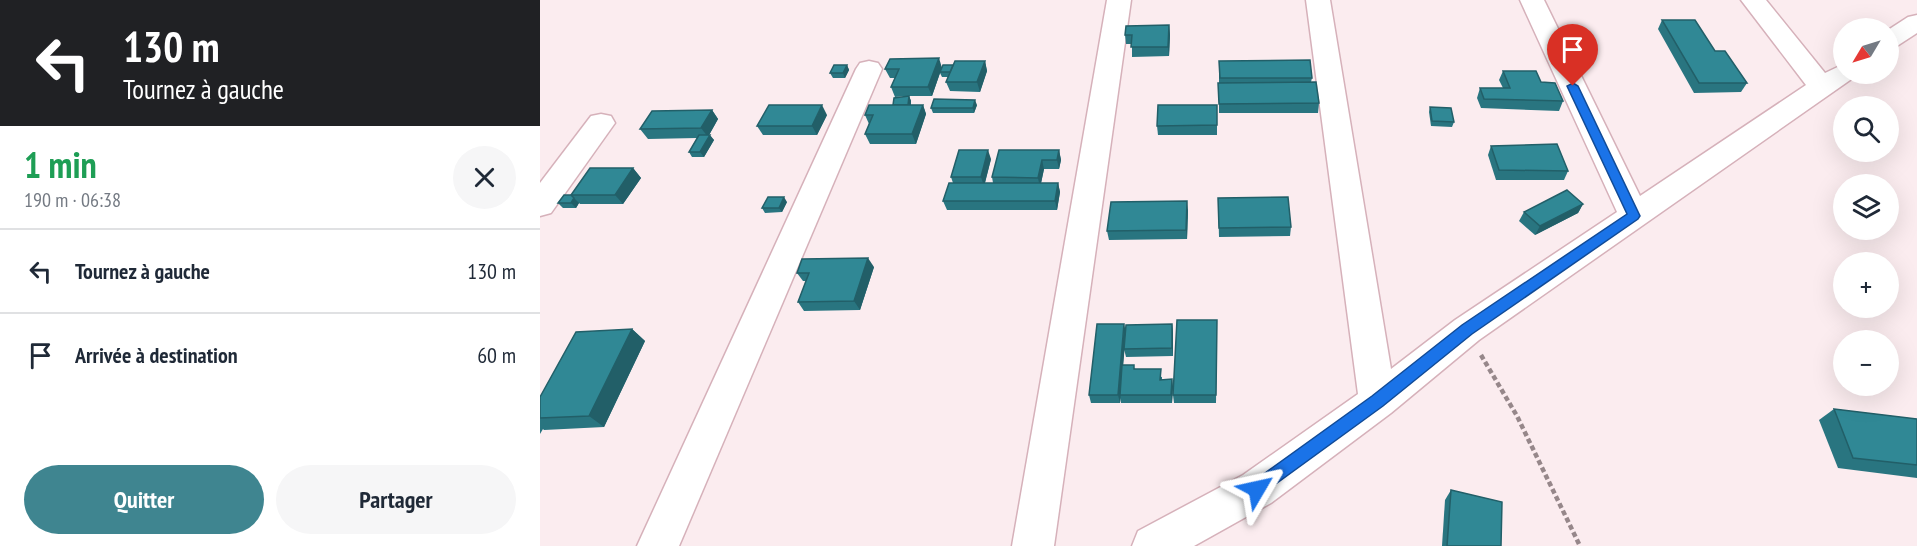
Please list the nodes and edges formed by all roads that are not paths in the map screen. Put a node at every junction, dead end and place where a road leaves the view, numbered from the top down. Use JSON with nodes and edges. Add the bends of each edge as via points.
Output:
{"nodes":[{"id":1,"x":1119,"y":0,"type":"edge"},
{"id":2,"x":1318,"y":0,"type":"edge"},
{"id":3,"x":1532,"y":0,"type":"edge"},
{"id":4,"x":1753,"y":0,"type":"edge"},
{"id":5,"x":1917,"y":22,"type":"edge"},
{"id":6,"x":1899,"y":34,"type":"edge"},
{"id":7,"x":868,"y":69,"type":"dead end"},
{"id":8,"x":1833,"y":80,"type":"edge"},
{"id":9,"x":601,"y":123,"type":"dead end"},
{"id":10,"x":540,"y":205,"type":"edge"},
{"id":11,"x":1634,"y":216,"type":"junction"},
{"id":12,"x":1378,"y":401,"type":"junction"},
{"id":13,"x":658,"y":546,"type":"edge"},
{"id":14,"x":1033,"y":546,"type":"edge"},
{"id":15,"x":1153,"y":546,"type":"edge"}],
"edges":[{"from":1,"to":14,"type":"street"},
{"from":2,"to":12,"type":"street"},
{"from":3,"to":11,"type":"street"},
{"from":4,"to":8,"type":"street"},
{"from":5,"to":6,"type":"street"},
{"from":7,"to":13,"type":"street"},
{"from":8,"to":11,"type":"street"},
{"from":9,"to":10,"type":"street"},
{"from":11,"to":12,"type":"street","via":[[1467,330]]},
{"from":12,"to":15,"type":"street","via":[[1257,489]]}]}
